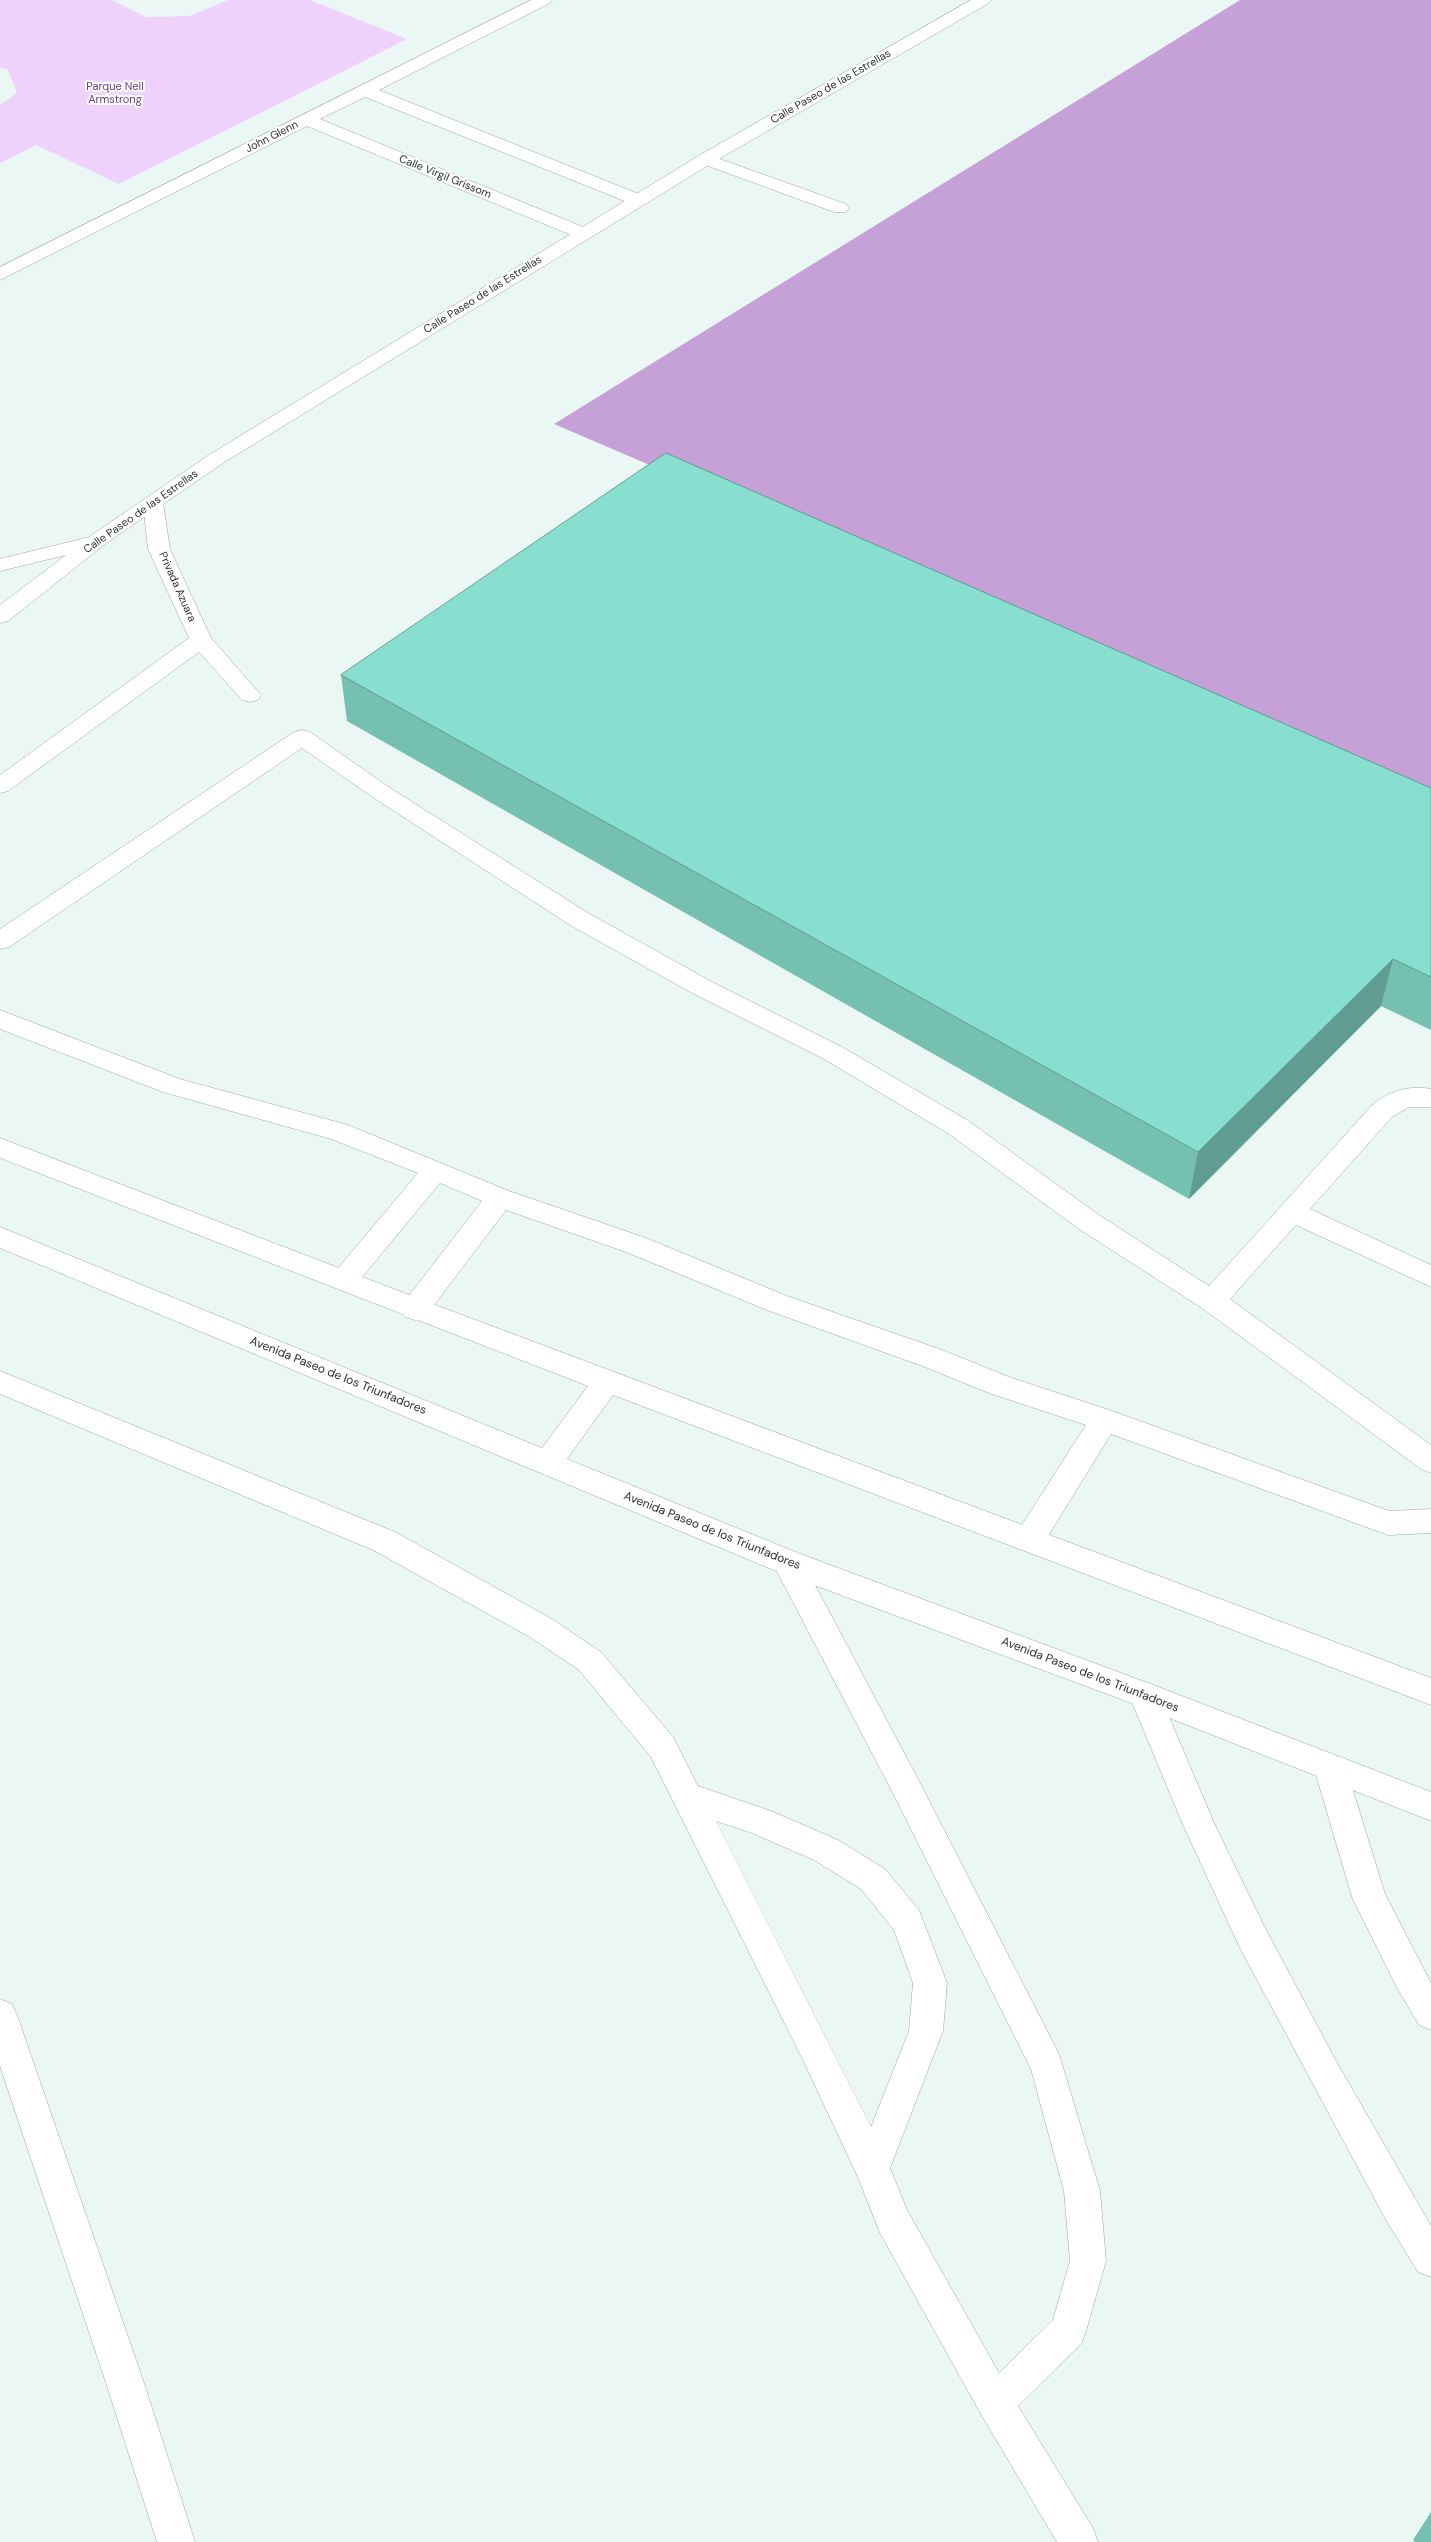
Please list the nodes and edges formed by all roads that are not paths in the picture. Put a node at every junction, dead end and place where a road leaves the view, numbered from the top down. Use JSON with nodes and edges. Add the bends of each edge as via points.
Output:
{"nodes":[{"id":1,"x":544,"y":0,"type":"edge"},
{"id":2,"x":983,"y":0,"type":"edge"},
{"id":3,"x":364,"y":90,"type":"junction"},
{"id":4,"x":307,"y":120,"type":"junction"},
{"id":5,"x":706,"y":159,"type":"junction"},
{"id":6,"x":638,"y":200,"type":"junction"},
{"id":7,"x":840,"y":208,"type":"dead end"},
{"id":8,"x":582,"y":233,"type":"junction"},
{"id":9,"x":0,"y":274,"type":"edge"},
{"id":10,"x":153,"y":503,"type":"junction"},
{"id":11,"x":98,"y":540,"type":"junction"},
{"id":12,"x":0,"y":565,"type":"edge"},
{"id":13,"x":0,"y":616,"type":"edge"},
{"id":14,"x":201,"y":640,"type":"junction"},
{"id":15,"x":250,"y":695,"type":"dead end"},
{"id":16,"x":0,"y":786,"type":"edge"},
{"id":17,"x":0,"y":941,"type":"edge"},
{"id":18,"x":0,"y":1019,"type":"edge"},
{"id":19,"x":1431,"y":1098,"type":"edge"},
{"id":20,"x":0,"y":1148,"type":"edge"},
{"id":21,"x":436,"y":1170,"type":"junction"},
{"id":22,"x":500,"y":1198,"type":"junction"},
{"id":23,"x":1292,"y":1212,"type":"junction"},
{"id":24,"x":0,"y":1237,"type":"edge"},
{"id":25,"x":1431,"y":1277,"type":"edge"},
{"id":26,"x":344,"y":1280,"type":"junction"},
{"id":27,"x":1212,"y":1301,"type":"junction"},
{"id":28,"x":416,"y":1309,"type":"junction"},
{"id":29,"x":607,"y":1381,"type":"junction"},
{"id":30,"x":0,"y":1382,"type":"edge"},
{"id":31,"x":1105,"y":1420,"type":"junction"},
{"id":32,"x":1431,"y":1461,"type":"edge"},
{"id":33,"x":548,"y":1463,"type":"junction"},
{"id":34,"x":1431,"y":1521,"type":"edge"},
{"id":35,"x":1029,"y":1540,"type":"junction"},
{"id":36,"x":786,"y":1562,"type":"junction"},
{"id":37,"x":1431,"y":1692,"type":"edge"},
{"id":38,"x":1145,"y":1695,"type":"junction"},
{"id":39,"x":1330,"y":1768,"type":"junction"},
{"id":40,"x":688,"y":1797,"type":"junction"},
{"id":41,"x":1431,"y":1806,"type":"edge"},
{"id":42,"x":1431,"y":2014,"type":"edge"},
{"id":43,"x":0,"y":2015,"type":"edge"},
{"id":44,"x":872,"y":2168,"type":"junction"},
{"id":45,"x":1431,"y":2259,"type":"edge"},
{"id":46,"x":995,"y":2402,"type":"junction"},
{"id":47,"x":176,"y":2542,"type":"edge"},
{"id":48,"x":1079,"y":2542,"type":"edge"}],
"edges":[{"from":1,"to":3,"type":"street","name":"John Glenn"},
{"from":2,"to":5,"type":"street","name":"Calle Paseo de las Estrellas"},
{"from":3,"to":4,"type":"street","name":"John Glenn"},
{"from":3,"to":6,"type":"street"},
{"from":4,"to":8,"type":"street","name":"Calle Virgil Grissom"},
{"from":4,"to":9,"type":"street","name":"John Glenn"},
{"from":5,"to":6,"type":"street","name":"Calle Paseo de las Estrellas"},
{"from":5,"to":7,"type":"street"},
{"from":6,"to":8,"type":"street","name":"Calle Paseo de las Estrellas"},
{"from":8,"to":10,"type":"street","name":"Calle Paseo de las Estrellas","via":[[216,459]]},
{"from":10,"to":11,"type":"street","name":"Calle Paseo de las Estrellas"},
{"from":10,"to":14,"type":"street","name":"Privada Azuara","via":[[159,549]]},
{"from":11,"to":12,"type":"street"},
{"from":11,"to":13,"type":"street","name":"Calle Paseo de las Estrellas"},
{"from":14,"to":15,"type":"street","name":"Privada Azuara"},
{"from":14,"to":16,"type":"street"},
{"from":17,"to":27,"type":"street","via":[[302,737],[382,793],[579,919],[703,988],[833,1054],[958,1127],[1089,1222]]},
{"from":18,"to":21,"type":"street","via":[[172,1086],[339,1132]]},
{"from":19,"to":23,"type":"street","via":[[1417,1095],[1398,1099],[1383,1110]]},
{"from":20,"to":26,"type":"street"},
{"from":21,"to":22,"type":"street"},
{"from":21,"to":26,"type":"street"},
{"from":22,"to":28,"type":"street"},
{"from":22,"to":31,"type":"street","via":[[636,1245],[777,1303],[998,1385]]},
{"from":23,"to":25,"type":"street"},
{"from":23,"to":27,"type":"street"},
{"from":24,"to":33,"type":"street","name":"Avenida Paseo de los Triunfadores"},
{"from":26,"to":28,"type":"street"},
{"from":27,"to":32,"type":"street"},
{"from":28,"to":29,"type":"street"},
{"from":29,"to":33,"type":"street"},
{"from":29,"to":35,"type":"street"},
{"from":30,"to":40,"type":"street","via":[[384,1541],[541,1628],[590,1661],[662,1747]]},
{"from":31,"to":34,"type":"street","via":[[1388,1523]]},
{"from":31,"to":35,"type":"street"},
{"from":33,"to":36,"type":"street","name":"Avenida Paseo de los Triunfadores"},
{"from":35,"to":37,"type":"street"},
{"from":36,"to":38,"type":"street","name":"Avenida Paseo de los Triunfadores"},
{"from":36,"to":46,"type":"street","via":[[907,1789],[1047,2066],[1082,2191],[1088,2261],[1068,2331]]},
{"from":38,"to":39,"type":"street","name":"Avenida Paseo de los Triunfadores"},
{"from":38,"to":45,"type":"street","via":[[1199,1825],[1252,1937],[1366,2149]]},
{"from":39,"to":41,"type":"street","name":"Avenida Paseo de los Triunfadores"},
{"from":39,"to":42,"type":"street","via":[[1369,1896]]},
{"from":40,"to":44,"type":"street"},
{"from":40,"to":44,"type":"street","via":[[760,1821],[826,1850],[873,1879],[907,1920],[930,1983],[926,2031]]},
{"from":43,"to":47,"type":"street"},
{"from":44,"to":46,"type":"street","via":[[893,2221]]},
{"from":46,"to":48,"type":"street"}]}
